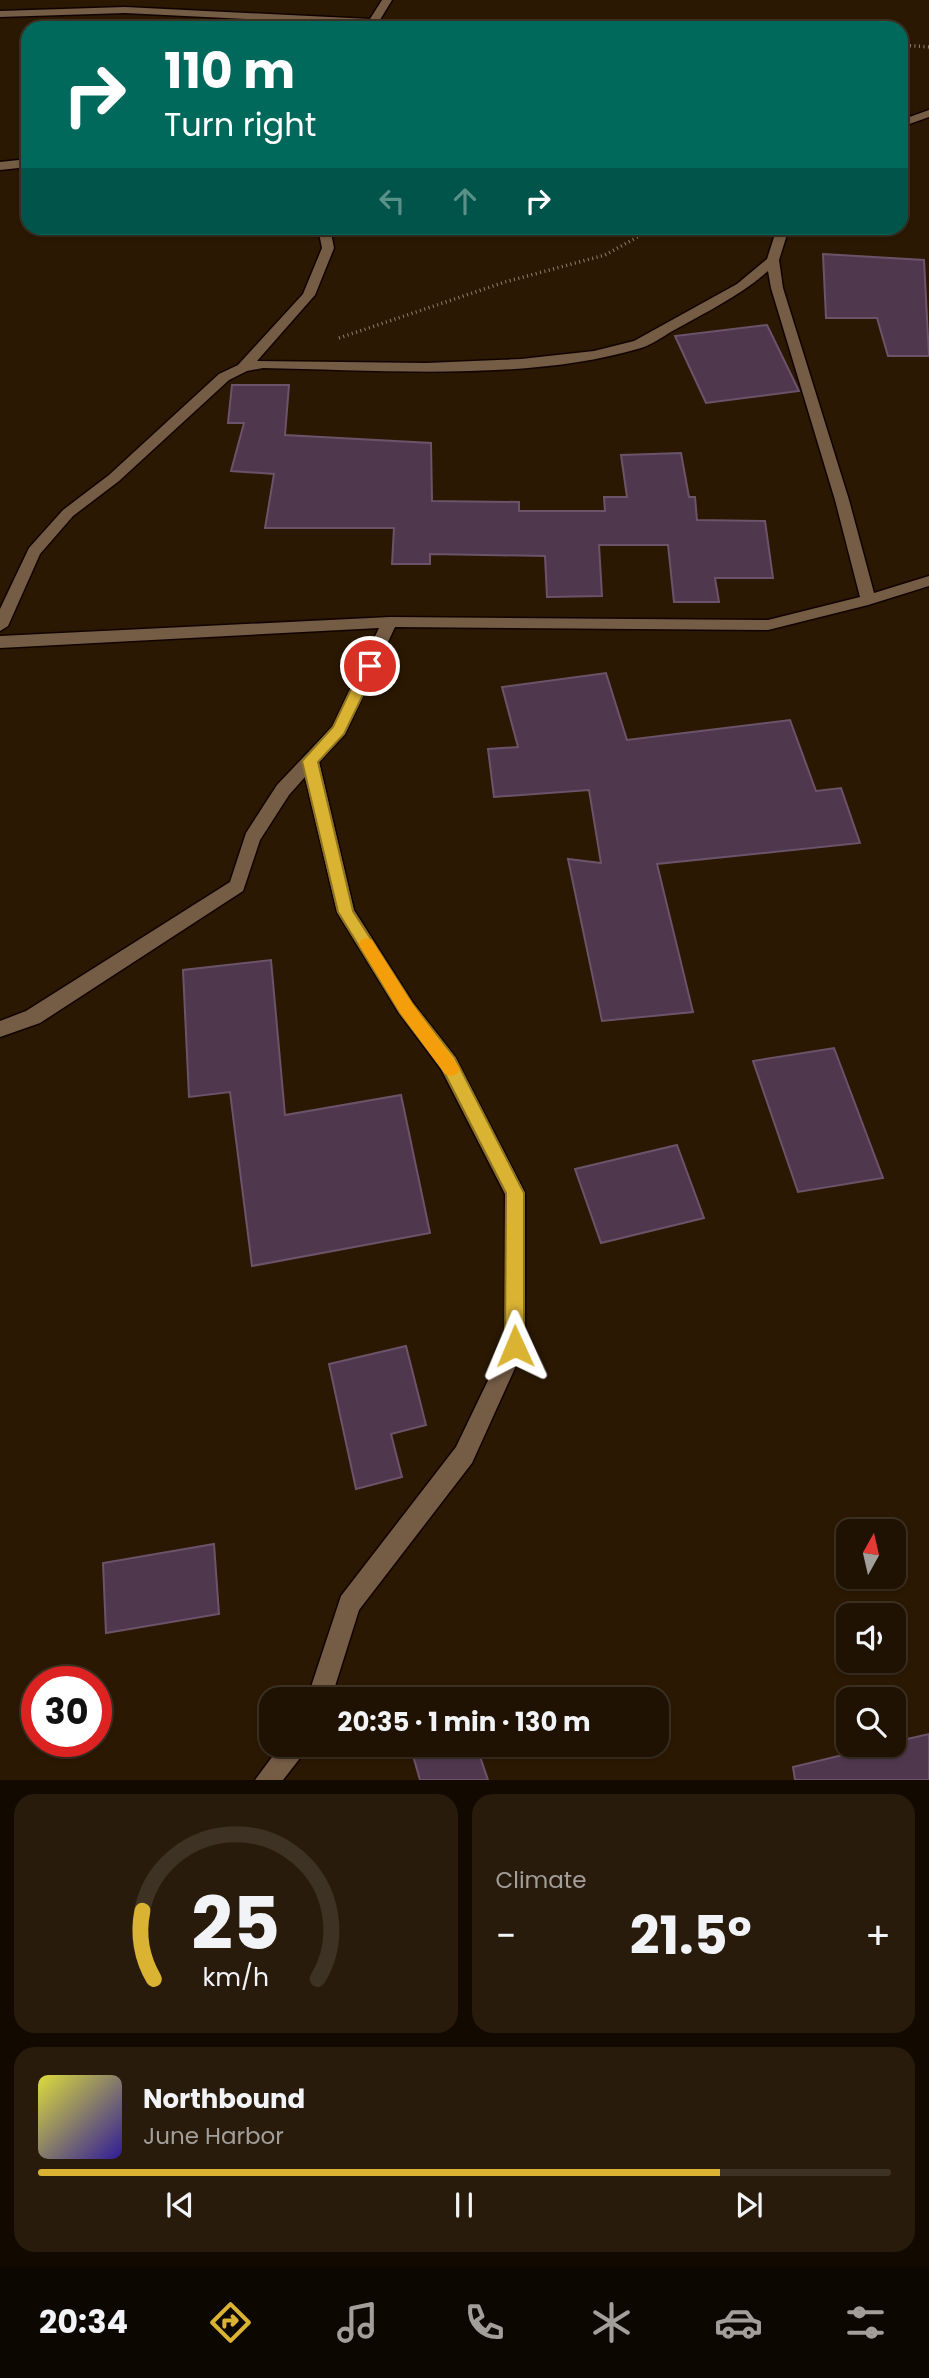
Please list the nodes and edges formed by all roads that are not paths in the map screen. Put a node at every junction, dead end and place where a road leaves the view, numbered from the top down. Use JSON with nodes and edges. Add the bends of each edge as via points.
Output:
{"nodes":[{"id":1,"x":387,"y":0,"type":"edge"},
{"id":2,"x":0,"y":14,"type":"edge"},
{"id":3,"x":305,"y":21,"type":"edge"},
{"id":4,"x":374,"y":21,"type":"edge"},
{"id":5,"x":929,"y":113,"type":"edge"},
{"id":6,"x":908,"y":121,"type":"edge"},
{"id":7,"x":21,"y":164,"type":"edge"},
{"id":8,"x":0,"y":166,"type":"edge"},
{"id":9,"x":325,"y":235,"type":"edge"},
{"id":10,"x":781,"y":235,"type":"edge"},
{"id":11,"x":773,"y":260,"type":"junction"},
{"id":12,"x":243,"y":368,"type":"junction"},
{"id":13,"x":929,"y":581,"type":"edge"},
{"id":14,"x":868,"y":600,"type":"junction"},
{"id":15,"x":390,"y":622,"type":"junction"},
{"id":16,"x":0,"y":626,"type":"edge"},
{"id":17,"x":0,"y":642,"type":"edge"},
{"id":18,"x":310,"y":761,"type":"junction"},
{"id":19,"x":0,"y":1029,"type":"edge"},
{"id":20,"x":323,"y":1687,"type":"edge"},
{"id":21,"x":286,"y":1757,"type":"edge"},
{"id":22,"x":267,"y":1780,"type":"edge"}],
"edges":[{"from":1,"to":4,"type":"street"},
{"from":2,"to":3,"type":"street","via":[[125,10]]},
{"from":5,"to":6,"type":"street"},
{"from":7,"to":8,"type":"street"},
{"from":9,"to":12,"type":"street","via":[[328,248],[309,295]]},
{"from":10,"to":11,"type":"street"},
{"from":11,"to":12,"type":"street","via":[[742,287],[639,344],[594,355],[426,368],[263,364]]},
{"from":11,"to":14,"type":"street","via":[[776,288]]},
{"from":12,"to":16,"type":"street","via":[[224,377],[114,478],[68,513],[34,552]]},
{"from":13,"to":14,"type":"street"},
{"from":14,"to":15,"type":"street","via":[[768,625]]},
{"from":15,"to":17,"type":"street"},
{"from":15,"to":18,"type":"street","via":[[339,730]]},
{"from":18,"to":19,"type":"street","via":[[283,790],[252,838],[237,886],[33,1017]]},
{"from":18,"to":20,"type":"street","via":[[346,912],[406,1008],[449,1063],[515,1193],[515,1346],[464,1455],[349,1604]]},
{"from":21,"to":22,"type":"street"}]}
